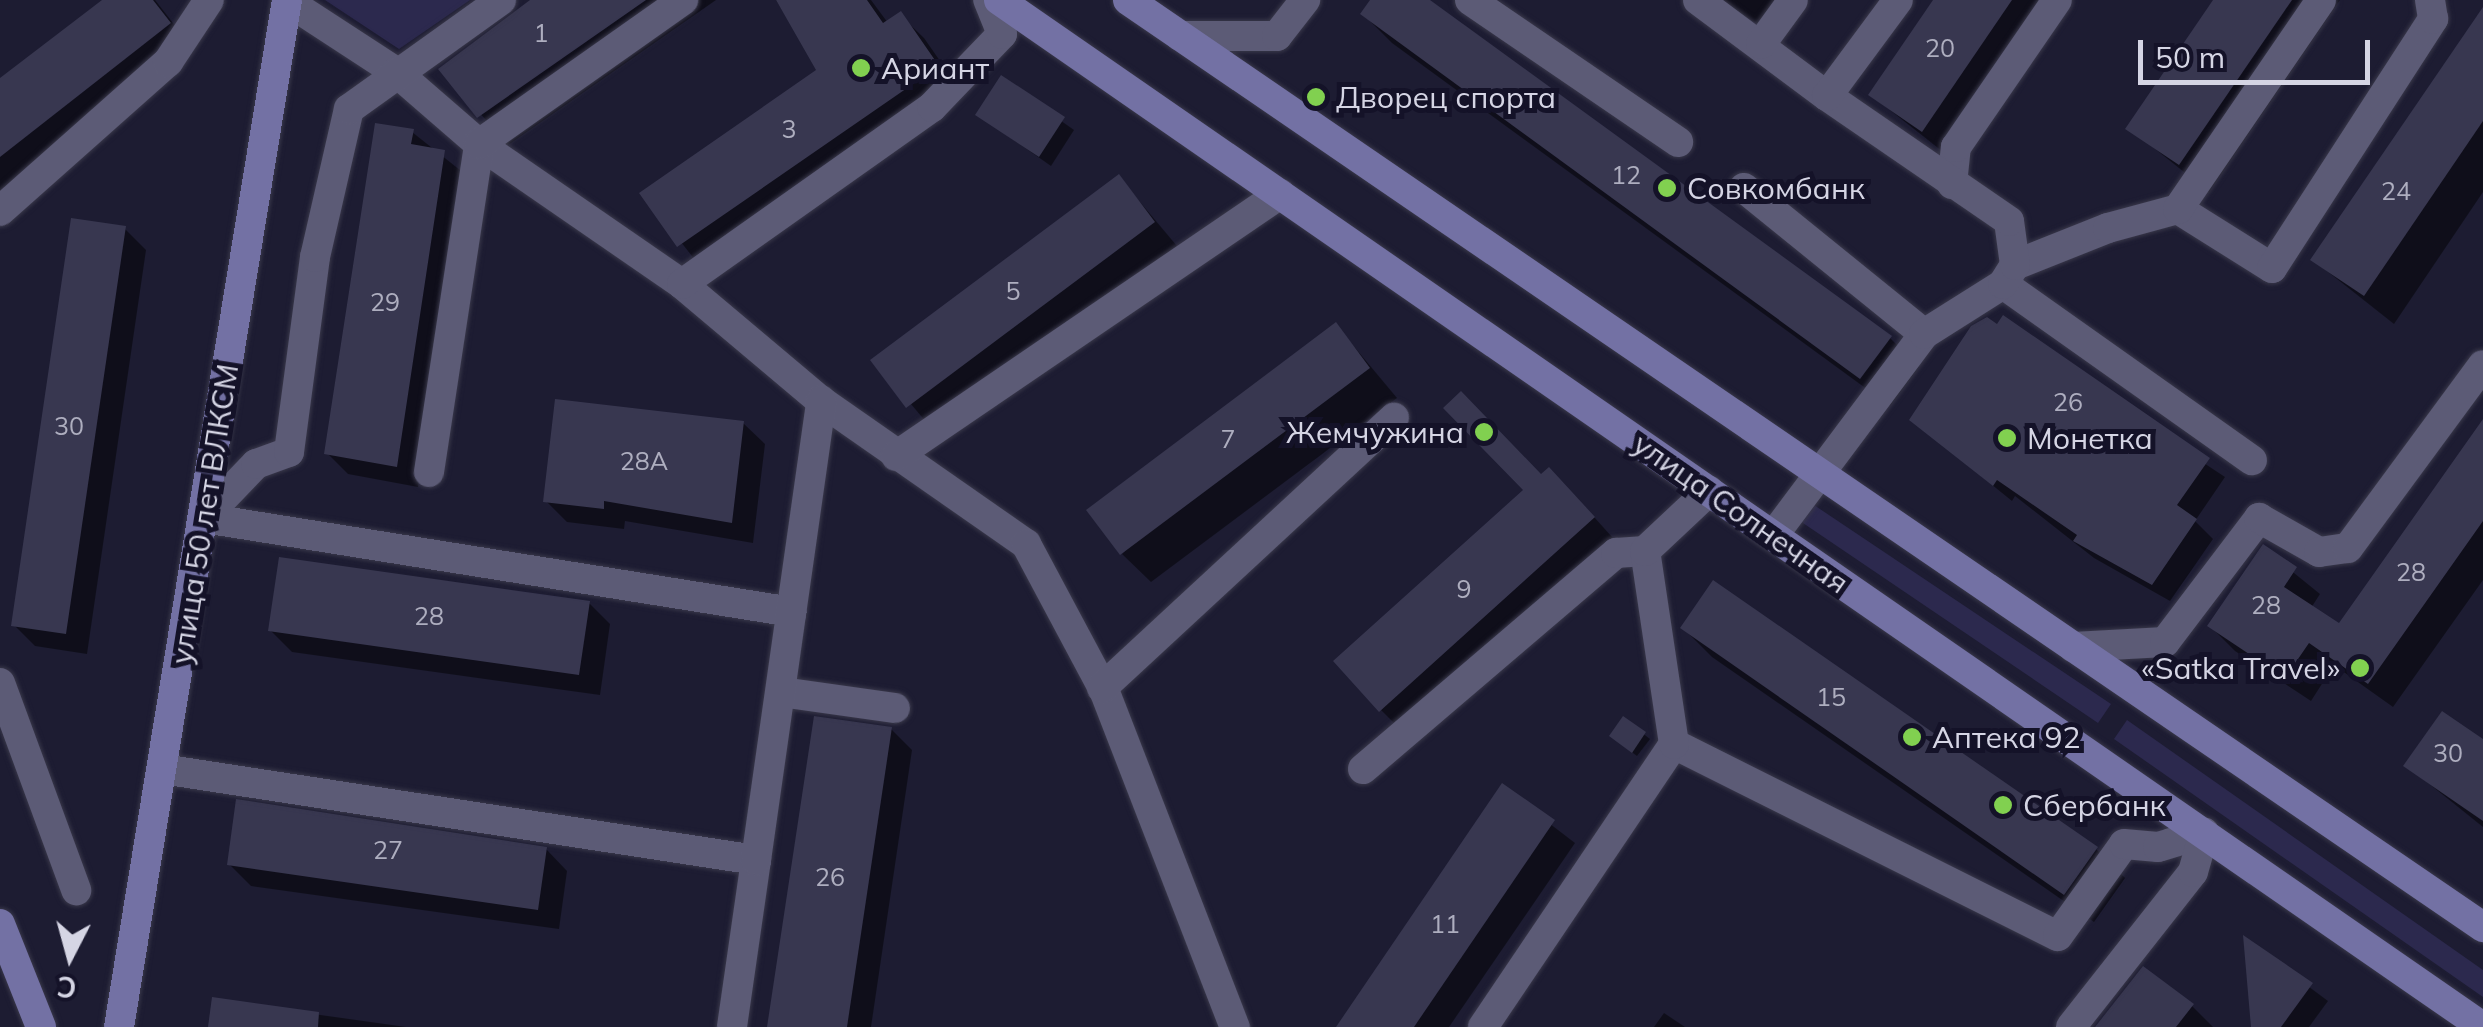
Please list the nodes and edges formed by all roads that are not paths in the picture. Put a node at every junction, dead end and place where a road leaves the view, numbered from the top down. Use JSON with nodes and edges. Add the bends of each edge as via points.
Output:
{"nodes":[{"id":1,"x":209,"y":0,"type":"edge"},
{"id":2,"x":501,"y":0,"type":"edge"},
{"id":3,"x":682,"y":0,"type":"edge"},
{"id":4,"x":988,"y":0,"type":"edge"},
{"id":5,"x":999,"y":0,"type":"edge"},
{"id":6,"x":1128,"y":0,"type":"edge"},
{"id":7,"x":1305,"y":0,"type":"edge"},
{"id":8,"x":1470,"y":0,"type":"edge"},
{"id":9,"x":1698,"y":0,"type":"edge"},
{"id":10,"x":1794,"y":0,"type":"edge"},
{"id":11,"x":1898,"y":0,"type":"edge"},
{"id":12,"x":2058,"y":0,"type":"edge"},
{"id":13,"x":2322,"y":0,"type":"edge"},
{"id":14,"x":2430,"y":0,"type":"edge"},
{"id":15,"x":287,"y":1,"type":"edge"},
{"id":16,"x":1180,"y":36,"type":"junction"},
{"id":17,"x":1762,"y":44,"type":"junction"},
{"id":18,"x":396,"y":72,"type":"junction"},
{"id":19,"x":1827,"y":96,"type":"junction"},
{"id":20,"x":1678,"y":142,"type":"dead end"},
{"id":21,"x":480,"y":144,"type":"junction"},
{"id":22,"x":1952,"y":184,"type":"junction"},
{"id":23,"x":1744,"y":188,"type":"dead end"},
{"id":24,"x":1280,"y":194,"type":"junction"},
{"id":25,"x":2178,"y":210,"type":"junction"},
{"id":26,"x":0,"y":211,"type":"edge"},
{"id":27,"x":2009,"y":274,"type":"junction"},
{"id":28,"x":682,"y":284,"type":"junction"},
{"id":29,"x":1924,"y":334,"type":"junction"},
{"id":30,"x":2483,"y":364,"type":"edge"},
{"id":31,"x":821,"y":401,"type":"junction"},
{"id":32,"x":1394,"y":418,"type":"dead end"},
{"id":33,"x":896,"y":456,"type":"junction"},
{"id":34,"x":2252,"y":460,"type":"dead end"},
{"id":35,"x":1818,"y":471,"type":"junction"},
{"id":36,"x":428,"y":472,"type":"dead end"},
{"id":37,"x":1709,"y":492,"type":"junction"},
{"id":38,"x":204,"y":518,"type":"junction"},
{"id":39,"x":1773,"y":536,"type":"junction"},
{"id":40,"x":1645,"y":551,"type":"junction"},
{"id":41,"x":792,"y":612,"type":"junction"},
{"id":42,"x":2073,"y":646,"type":"junction"},
{"id":43,"x":0,"y":683,"type":"edge"},
{"id":44,"x":1102,"y":688,"type":"junction"},
{"id":45,"x":781,"y":692,"type":"junction"},
{"id":46,"x":895,"y":708,"type":"dead end"},
{"id":47,"x":1674,"y":744,"type":"junction"},
{"id":48,"x":162,"y":769,"type":"junction"},
{"id":49,"x":1362,"y":769,"type":"dead end"},
{"id":50,"x":2204,"y":833,"type":"junction"},
{"id":51,"x":756,"y":860,"type":"junction"},
{"id":52,"x":76,"y":890,"type":"dead end"},
{"id":53,"x":0,"y":924,"type":"edge"},
{"id":54,"x":2483,"y":926,"type":"edge"},
{"id":55,"x":41,"y":1027,"type":"edge"},
{"id":56,"x":119,"y":1027,"type":"edge"},
{"id":57,"x":732,"y":1027,"type":"edge"},
{"id":58,"x":1234,"y":1027,"type":"edge"},
{"id":59,"x":1483,"y":1027,"type":"edge"},
{"id":60,"x":2071,"y":1027,"type":"edge"},
{"id":61,"x":2483,"y":1027,"type":"edge"}],
"edges":[{"from":1,"to":26,"type":"street","via":[[168,62]]},
{"from":2,"to":18,"type":"street"},
{"from":3,"to":21,"type":"street"},
{"from":4,"to":28,"type":"street","via":[[1002,34],[932,108]]},
{"from":5,"to":24,"type":"main road","name":"улица Солнечная"},
{"from":6,"to":16,"type":"main road"},
{"from":7,"to":16,"type":"street","via":[[1277,36]]},
{"from":8,"to":20,"type":"street"},
{"from":9,"to":17,"type":"street"},
{"from":10,"to":17,"type":"street"},
{"from":11,"to":19,"type":"street"},
{"from":12,"to":22,"type":"street","via":[[1956,147]]},
{"from":13,"to":25,"type":"street"},
{"from":14,"to":25,"type":"street","via":[[2433,19],[2272,268]]},
{"from":15,"to":18,"type":"street"},
{"from":15,"to":38,"type":"main road","name":"улица 50 лет ВЛКСМ"},
{"from":16,"to":35,"type":"main road"},
{"from":17,"to":19,"type":"street"},
{"from":18,"to":21,"type":"street"},
{"from":18,"to":38,"type":"street","via":[[349,108],[315,256],[289,452],[256,464]]},
{"from":19,"to":22,"type":"street"},
{"from":21,"to":28,"type":"street"},
{"from":21,"to":36,"type":"street"},
{"from":22,"to":27,"type":"street","via":[[2009,221]]},
{"from":23,"to":29,"type":"street"},
{"from":24,"to":33,"type":"street"},
{"from":24,"to":37,"type":"main road","name":"улица Солнечная"},
{"from":25,"to":27,"type":"street","via":[[2108,228]]},
{"from":27,"to":29,"type":"street"},
{"from":27,"to":34,"type":"street"},
{"from":28,"to":31,"type":"street"},
{"from":29,"to":35,"type":"street"},
{"from":30,"to":42,"type":"street","via":[[2348,548],[2319,552],[2259,518],[2245,528],[2165,642]]},
{"from":31,"to":33,"type":"street"},
{"from":31,"to":41,"type":"street"},
{"from":32,"to":44,"type":"street"},
{"from":33,"to":44,"type":"street","via":[[1026,544]]},
{"from":35,"to":39,"type":"street"},
{"from":35,"to":42,"type":"main road"},
{"from":37,"to":39,"type":"main road","name":"улица Солнечная"},
{"from":37,"to":40,"type":"street"},
{"from":38,"to":41,"type":"street"},
{"from":38,"to":48,"type":"main road","name":"улица 50 лет ВЛКСМ"},
{"from":39,"to":50,"type":"main road","name":"улица Солнечная"},
{"from":40,"to":47,"type":"street"},
{"from":40,"to":49,"type":"street","via":[[1616,553]]},
{"from":41,"to":45,"type":"street"},
{"from":42,"to":54,"type":"main road"},
{"from":43,"to":52,"type":"street"},
{"from":44,"to":58,"type":"street"},
{"from":45,"to":46,"type":"street"},
{"from":45,"to":51,"type":"street"},
{"from":47,"to":50,"type":"street","via":[[2058,936],[2124,844],[2158,847]]},
{"from":47,"to":59,"type":"street"},
{"from":48,"to":51,"type":"street"},
{"from":48,"to":56,"type":"main road","name":"улица 50 лет ВЛКСМ"},
{"from":50,"to":60,"type":"street","via":[[2193,872]]},
{"from":50,"to":61,"type":"main road","name":"улица Солнечная"},
{"from":51,"to":57,"type":"street"},
{"from":53,"to":55,"type":"main road"}]}
